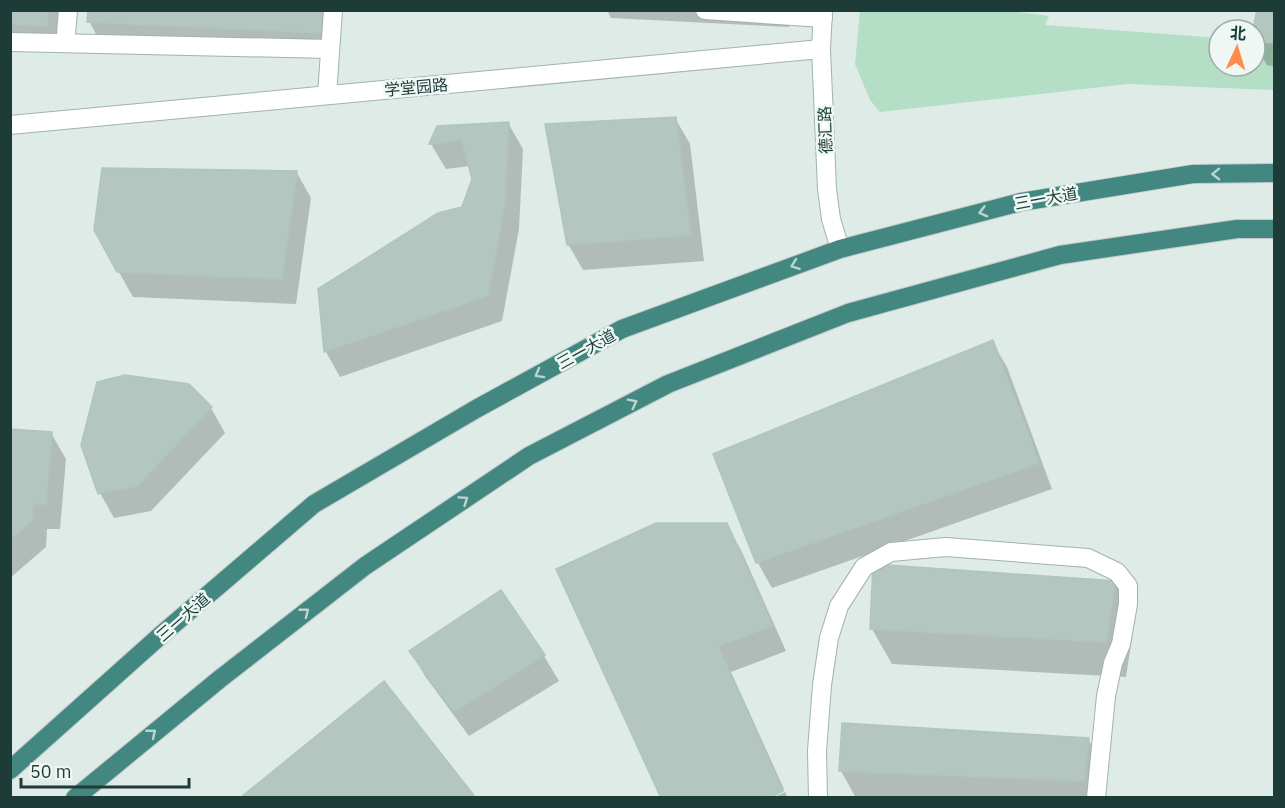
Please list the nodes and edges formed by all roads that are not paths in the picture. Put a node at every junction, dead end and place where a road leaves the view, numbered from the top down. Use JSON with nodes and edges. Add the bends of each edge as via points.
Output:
{"nodes":[{"id":1,"x":68,"y":10,"type":"edge"},
{"id":2,"x":333,"y":10,"type":"edge"},
{"id":3,"x":705,"y":10,"type":"edge"},
{"id":4,"x":823,"y":14,"type":"edge"},
{"id":5,"x":66,"y":34,"type":"dead end"},
{"id":6,"x":10,"y":42,"type":"edge"},
{"id":7,"x":330,"y":49,"type":"junction"},
{"id":8,"x":821,"y":49,"type":"junction"},
{"id":9,"x":327,"y":95,"type":"junction"},
{"id":10,"x":10,"y":125,"type":"edge"},
{"id":11,"x":1275,"y":173,"type":"edge"},
{"id":12,"x":1275,"y":229,"type":"edge"},
{"id":13,"x":840,"y":249,"type":"junction"},
{"id":14,"x":10,"y":770,"type":"edge"},
{"id":15,"x":75,"y":798,"type":"edge"},
{"id":16,"x":818,"y":798,"type":"edge"},
{"id":17,"x":1096,"y":798,"type":"edge"}],
"edges":[{"from":1,"to":5,"type":"street"},
{"from":2,"to":7,"type":"street"},
{"from":3,"to":4,"type":"street"},
{"from":4,"to":8,"type":"street","name":"德汇路"},
{"from":6,"to":7,"type":"street"},
{"from":7,"to":9,"type":"street"},
{"from":8,"to":9,"type":"street","name":"学堂园路"},
{"from":8,"to":13,"type":"street","name":"德汇路","via":[[827,189]]},
{"from":9,"to":10,"type":"street","name":"学堂园路"},
{"from":11,"to":13,"type":"highway","name":"三一大道","one_way":true,"via":[[1193,174],[1021,202]]},
{"from":15,"to":12,"type":"highway","one_way":true,"via":[[220,678],[365,566],[529,456],[668,384],[848,313],[1060,255],[1237,230]]},
{"from":13,"to":14,"type":"highway","name":"三一大道","one_way":true,"via":[[622,329],[314,504]]},
{"from":16,"to":17,"type":"street","via":[[822,685],[829,638],[839,606],[864,567],[891,552],[946,547],[1088,558],[1117,572],[1128,586],[1121,644],[1106,696]]}]}
